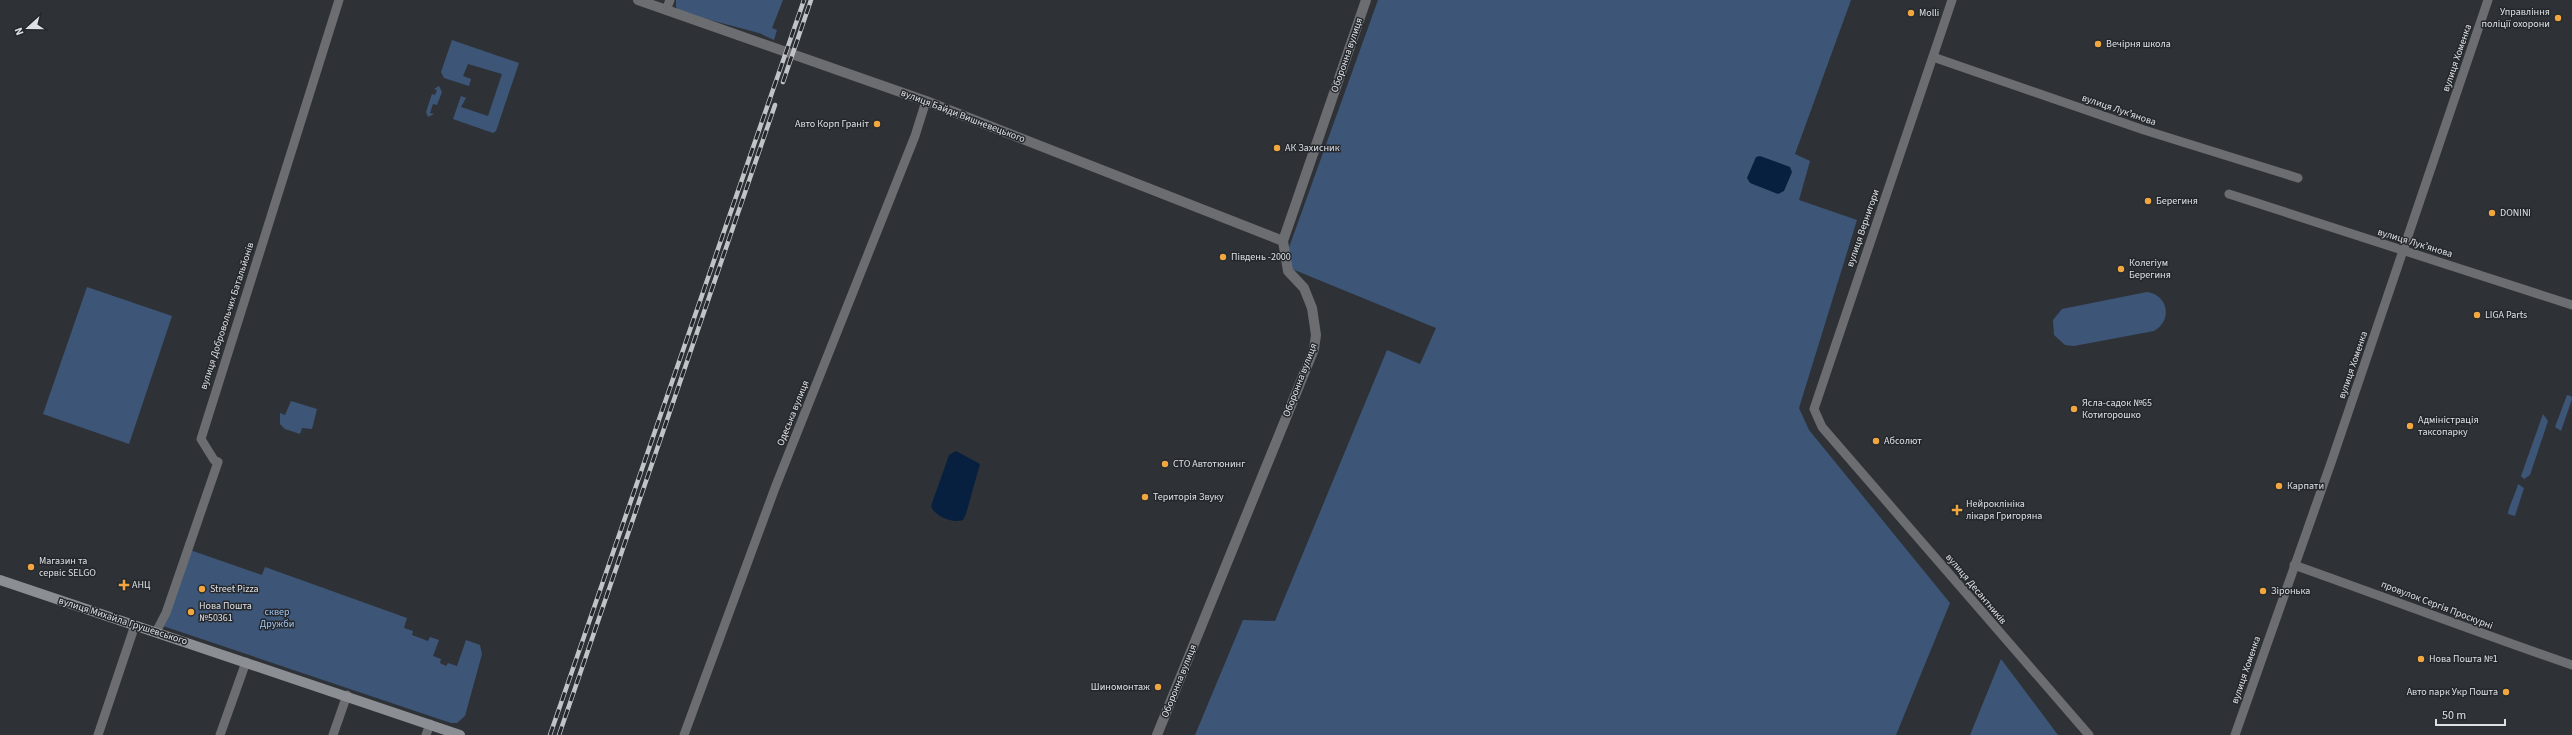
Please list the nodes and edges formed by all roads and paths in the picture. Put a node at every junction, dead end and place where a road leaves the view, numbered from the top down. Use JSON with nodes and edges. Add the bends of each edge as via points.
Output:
{"nodes":[{"id":1,"x":339,"y":0,"type":"edge"},
{"id":2,"x":638,"y":0,"type":"edge"},
{"id":3,"x":1366,"y":0,"type":"edge"},
{"id":4,"x":1952,"y":0,"type":"edge"},
{"id":5,"x":2488,"y":0,"type":"edge"},
{"id":6,"x":668,"y":5,"type":"edge"},
{"id":7,"x":1934,"y":57,"type":"junction"},
{"id":8,"x":926,"y":101,"type":"junction"},
{"id":9,"x":2298,"y":178,"type":"dead end"},
{"id":10,"x":2230,"y":194,"type":"dead end"},
{"id":11,"x":1283,"y":241,"type":"junction"},
{"id":12,"x":2403,"y":251,"type":"junction"},
{"id":13,"x":2572,"y":304,"type":"edge"},
{"id":14,"x":1847,"y":456,"type":"joint"},
{"id":15,"x":2294,"y":565,"type":"junction"},
{"id":16,"x":0,"y":580,"type":"edge"},
{"id":17,"x":135,"y":625,"type":"junction"},
{"id":18,"x":156,"y":632,"type":"junction"},
{"id":19,"x":246,"y":662,"type":"junction"},
{"id":20,"x":2572,"y":665,"type":"edge"},
{"id":21,"x":347,"y":695,"type":"junction"},
{"id":22,"x":430,"y":724,"type":"junction"},
{"id":23,"x":98,"y":735,"type":"edge"},
{"id":24,"x":220,"y":735,"type":"edge"},
{"id":25,"x":333,"y":735,"type":"edge"},
{"id":26,"x":426,"y":735,"type":"edge"},
{"id":27,"x":460,"y":735,"type":"edge"},
{"id":28,"x":684,"y":735,"type":"edge"},
{"id":29,"x":1157,"y":735,"type":"edge"},
{"id":30,"x":2089,"y":735,"type":"edge"},
{"id":31,"x":2235,"y":735,"type":"edge"}],
"edges":[{"from":1,"to":18,"type":"street","name":"вулиця Добровольчих Батальйонів","via":[[201,439],[212,458],[218,462],[166,613]]},
{"from":2,"to":6,"type":"street","name":"вулиця Байди Вишневецького"},
{"from":3,"to":11,"type":"street","name":"Оборонна вулиця"},
{"from":4,"to":7,"type":"street","name":"вулиця Вернигори"},
{"from":5,"to":12,"type":"street","name":"вулиця Хоменка"},
{"from":6,"to":8,"type":"street","name":"вулиця Байди Вишневецького"},
{"from":7,"to":9,"type":"street","name":"вулиця Лукʼянова","via":[[2144,130]]},
{"from":7,"to":14,"type":"street","name":"вулиця Вернигори","via":[[1814,409],[1818,422]]},
{"from":8,"to":11,"type":"street","name":"вулиця Байди Вишневецького"},
{"from":8,"to":28,"type":"street","name":"Одеська вулиця","via":[[915,136],[775,488]]},
{"from":10,"to":12,"type":"street","name":"вулиця Лукʼянова"},
{"from":11,"to":29,"type":"street","name":"Оборонна вулиця","via":[[1288,271],[1304,288],[1312,308],[1316,335],[1314,349]]},
{"from":12,"to":13,"type":"street","name":"вулиця Лукʼянова"},
{"from":12,"to":15,"type":"street","name":"вулиця Хоменка"},
{"from":14,"to":30,"type":"street","name":"вулиця Десантників"},
{"from":15,"to":20,"type":"street","name":"провулок Сергія Проскурні","via":[[2447,623]]},
{"from":15,"to":31,"type":"street","name":"вулиця Хоменка"},
{"from":16,"to":17,"type":"main road","name":"вулиця Михайла Грушевського"},
{"from":17,"to":18,"type":"main road","name":"вулиця Михайла Грушевського"},
{"from":17,"to":23,"type":"street"},
{"from":18,"to":19,"type":"main road","name":"вулиця Михайла Грушевського"},
{"from":19,"to":21,"type":"main road","name":"вулиця Михайла Грушевського"},
{"from":19,"to":24,"type":"street"},
{"from":21,"to":22,"type":"main road","name":"вулиця Михайла Грушевського"},
{"from":21,"to":25,"type":"street"},
{"from":22,"to":26,"type":"street"},
{"from":22,"to":27,"type":"main road","name":"вулиця Михайла Грушевського"}]}
